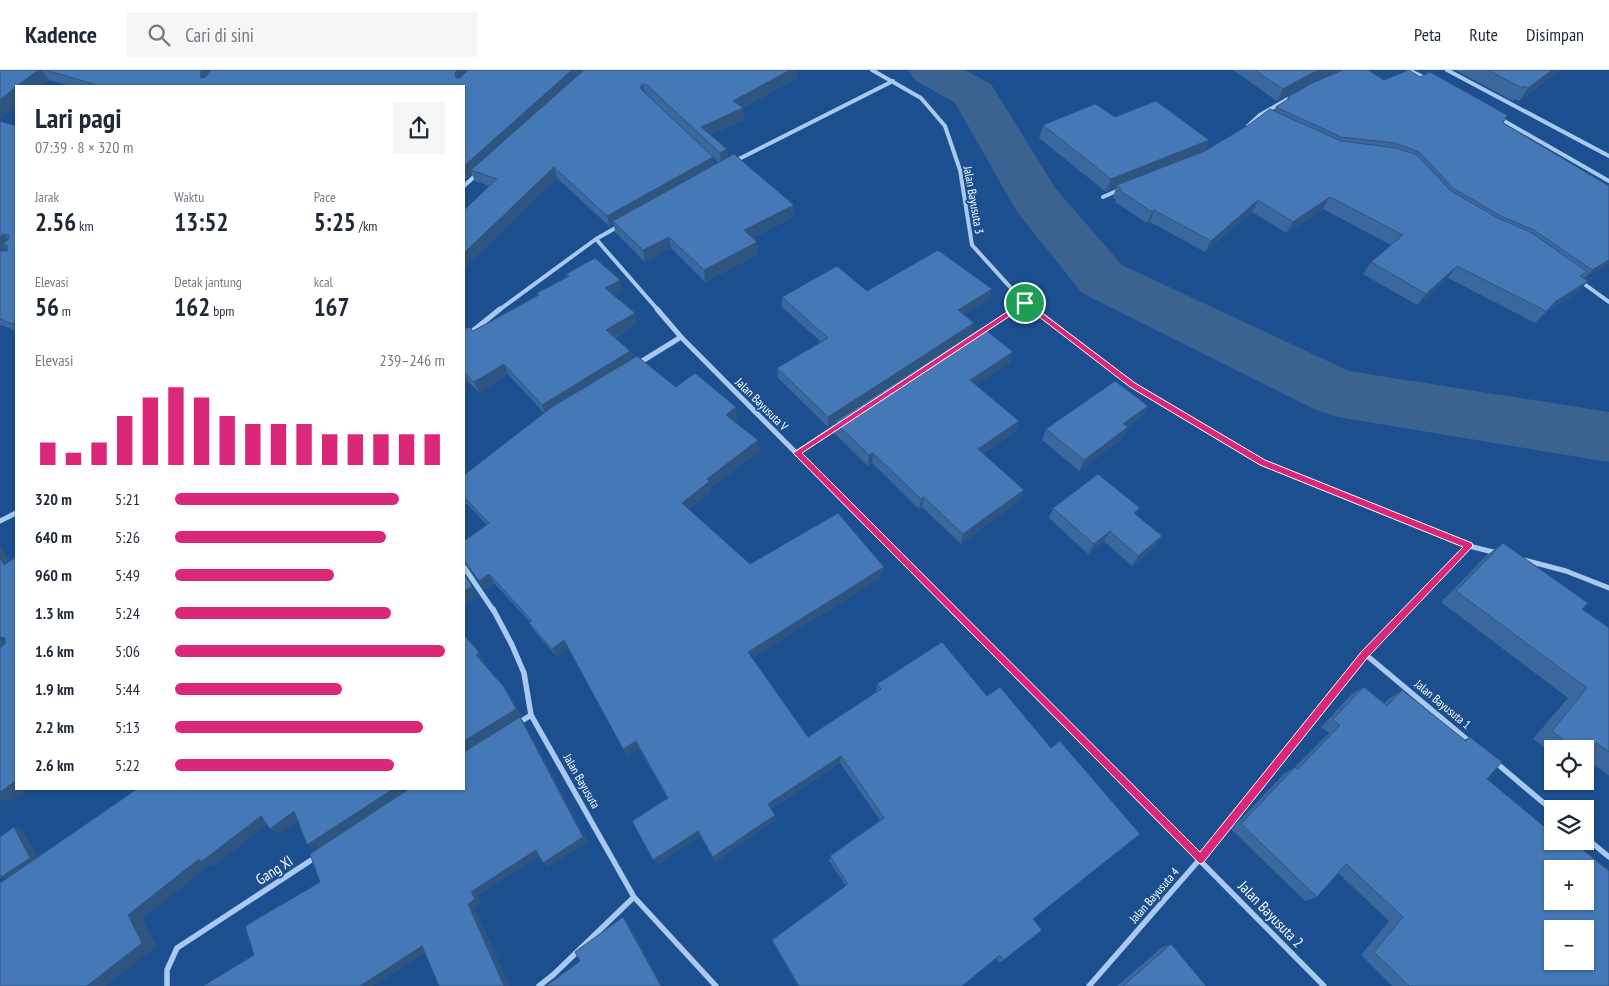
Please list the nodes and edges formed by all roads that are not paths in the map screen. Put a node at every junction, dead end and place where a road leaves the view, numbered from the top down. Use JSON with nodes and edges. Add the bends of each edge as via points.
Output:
{"nodes":[{"id":1,"x":872,"y":70,"type":"edge"},
{"id":2,"x":1408,"y":70,"type":"edge"},
{"id":3,"x":1447,"y":70,"type":"edge"},
{"id":4,"x":893,"y":81,"type":"junction"},
{"id":5,"x":1432,"y":81,"type":"edge"},
{"id":6,"x":1300,"y":93,"type":"edge"},
{"id":7,"x":1493,"y":114,"type":"edge"},
{"id":8,"x":1260,"y":115,"type":"junction"},
{"id":9,"x":1268,"y":120,"type":"edge"},
{"id":10,"x":1242,"y":133,"type":"edge"},
{"id":11,"x":1609,"y":156,"type":"edge"},
{"id":12,"x":728,"y":165,"type":"edge"},
{"id":13,"x":478,"y":173,"type":"edge"},
{"id":14,"x":1609,"y":181,"type":"edge"},
{"id":15,"x":465,"y":185,"type":"edge"},
{"id":16,"x":1125,"y":187,"type":"edge"},
{"id":17,"x":1103,"y":197,"type":"dead end"},
{"id":18,"x":620,"y":225,"type":"edge"},
{"id":19,"x":596,"y":239,"type":"junction"},
{"id":20,"x":1576,"y":278,"type":"edge"},
{"id":21,"x":1609,"y":302,"type":"edge"},
{"id":22,"x":1025,"y":303,"type":"junction"},
{"id":23,"x":976,"y":335,"type":"edge"},
{"id":24,"x":465,"y":337,"type":"edge"},
{"id":25,"x":681,"y":337,"type":"junction"},
{"id":26,"x":630,"y":368,"type":"edge"},
{"id":27,"x":845,"y":420,"type":"edge"},
{"id":28,"x":796,"y":453,"type":"junction"},
{"id":29,"x":15,"y":514,"type":"edge"},
{"id":30,"x":0,"y":521,"type":"edge"},
{"id":31,"x":1469,"y":546,"type":"junction"},
{"id":32,"x":1504,"y":555,"type":"edge"},
{"id":33,"x":1522,"y":560,"type":"edge"},
{"id":34,"x":465,"y":568,"type":"edge"},
{"id":35,"x":1609,"y":588,"type":"edge"},
{"id":36,"x":1365,"y":654,"type":"junction"},
{"id":37,"x":532,"y":715,"type":"junction"},
{"id":38,"x":509,"y":729,"type":"edge"},
{"id":39,"x":1478,"y":748,"type":"edge"},
{"id":40,"x":1485,"y":754,"type":"edge"},
{"id":41,"x":1544,"y":803,"type":"edge"},
{"id":42,"x":1594,"y":844,"type":"edge"},
{"id":43,"x":321,"y":854,"type":"edge"},
{"id":44,"x":1609,"y":857,"type":"edge"},
{"id":45,"x":1200,"y":859,"type":"junction"},
{"id":46,"x":634,"y":897,"type":"junction"},
{"id":47,"x":166,"y":986,"type":"edge"},
{"id":48,"x":538,"y":986,"type":"edge"},
{"id":49,"x":716,"y":986,"type":"edge"},
{"id":50,"x":1089,"y":986,"type":"edge"},
{"id":51,"x":1324,"y":986,"type":"edge"}],
"edges":[{"from":1,"to":4,"type":"street","name":"Jalan Bayusuta 3"},
{"from":2,"to":5,"type":"street"},
{"from":3,"to":11,"type":"street"},
{"from":4,"to":12,"type":"street"},
{"from":4,"to":22,"type":"street","name":"Jalan Bayusuta 3","via":[[921,98],[945,126],[960,170],[972,245]]},
{"from":6,"to":8,"type":"street"},
{"from":7,"to":14,"type":"street"},
{"from":8,"to":9,"type":"street"},
{"from":8,"to":10,"type":"street"},
{"from":13,"to":15,"type":"street"},
{"from":16,"to":17,"type":"street"},
{"from":18,"to":19,"type":"street"},
{"from":19,"to":24,"type":"street"},
{"from":19,"to":25,"type":"street","name":"Jalan Bayusuta V"},
{"from":20,"to":21,"type":"street"},
{"from":22,"to":23,"type":"street"},
{"from":22,"to":31,"type":"street","name":"Jalan Bayusuta 3","via":[[1133,385],[1262,463]]},
{"from":25,"to":26,"type":"street"},
{"from":25,"to":28,"type":"street","name":"Jalan Bayusuta V"},
{"from":27,"to":28,"type":"street"},
{"from":28,"to":45,"type":"street","name":"Jalan Bayusuta V"},
{"from":29,"to":30,"type":"street"},
{"from":31,"to":32,"type":"street","name":"Jalan Bayusuta 3"},
{"from":31,"to":36,"type":"street","name":"Jalan Bayusuta 4"},
{"from":33,"to":35,"type":"street","via":[[1566,571]]},
{"from":34,"to":37,"type":"street","name":"Jalan Bayusuta","via":[[490,604],[512,646],[524,673]]},
{"from":36,"to":39,"type":"street","name":"Jalan Bayusuta 1"},
{"from":36,"to":45,"type":"street","name":"Jalan Bayusuta 4"},
{"from":37,"to":38,"type":"street"},
{"from":37,"to":46,"type":"street","name":"Jalan Bayusuta"},
{"from":40,"to":41,"type":"street"},
{"from":42,"to":44,"type":"street"},
{"from":43,"to":47,"type":"street","name":"Gang XI","via":[[177,948],[167,970]]},
{"from":45,"to":50,"type":"street","name":"Jalan Bayusuta 4"},
{"from":45,"to":51,"type":"street","name":"Jalan Bayusuta 2"},
{"from":46,"to":48,"type":"street"},
{"from":46,"to":49,"type":"street","name":"Jalan Bayusuta"}]}
